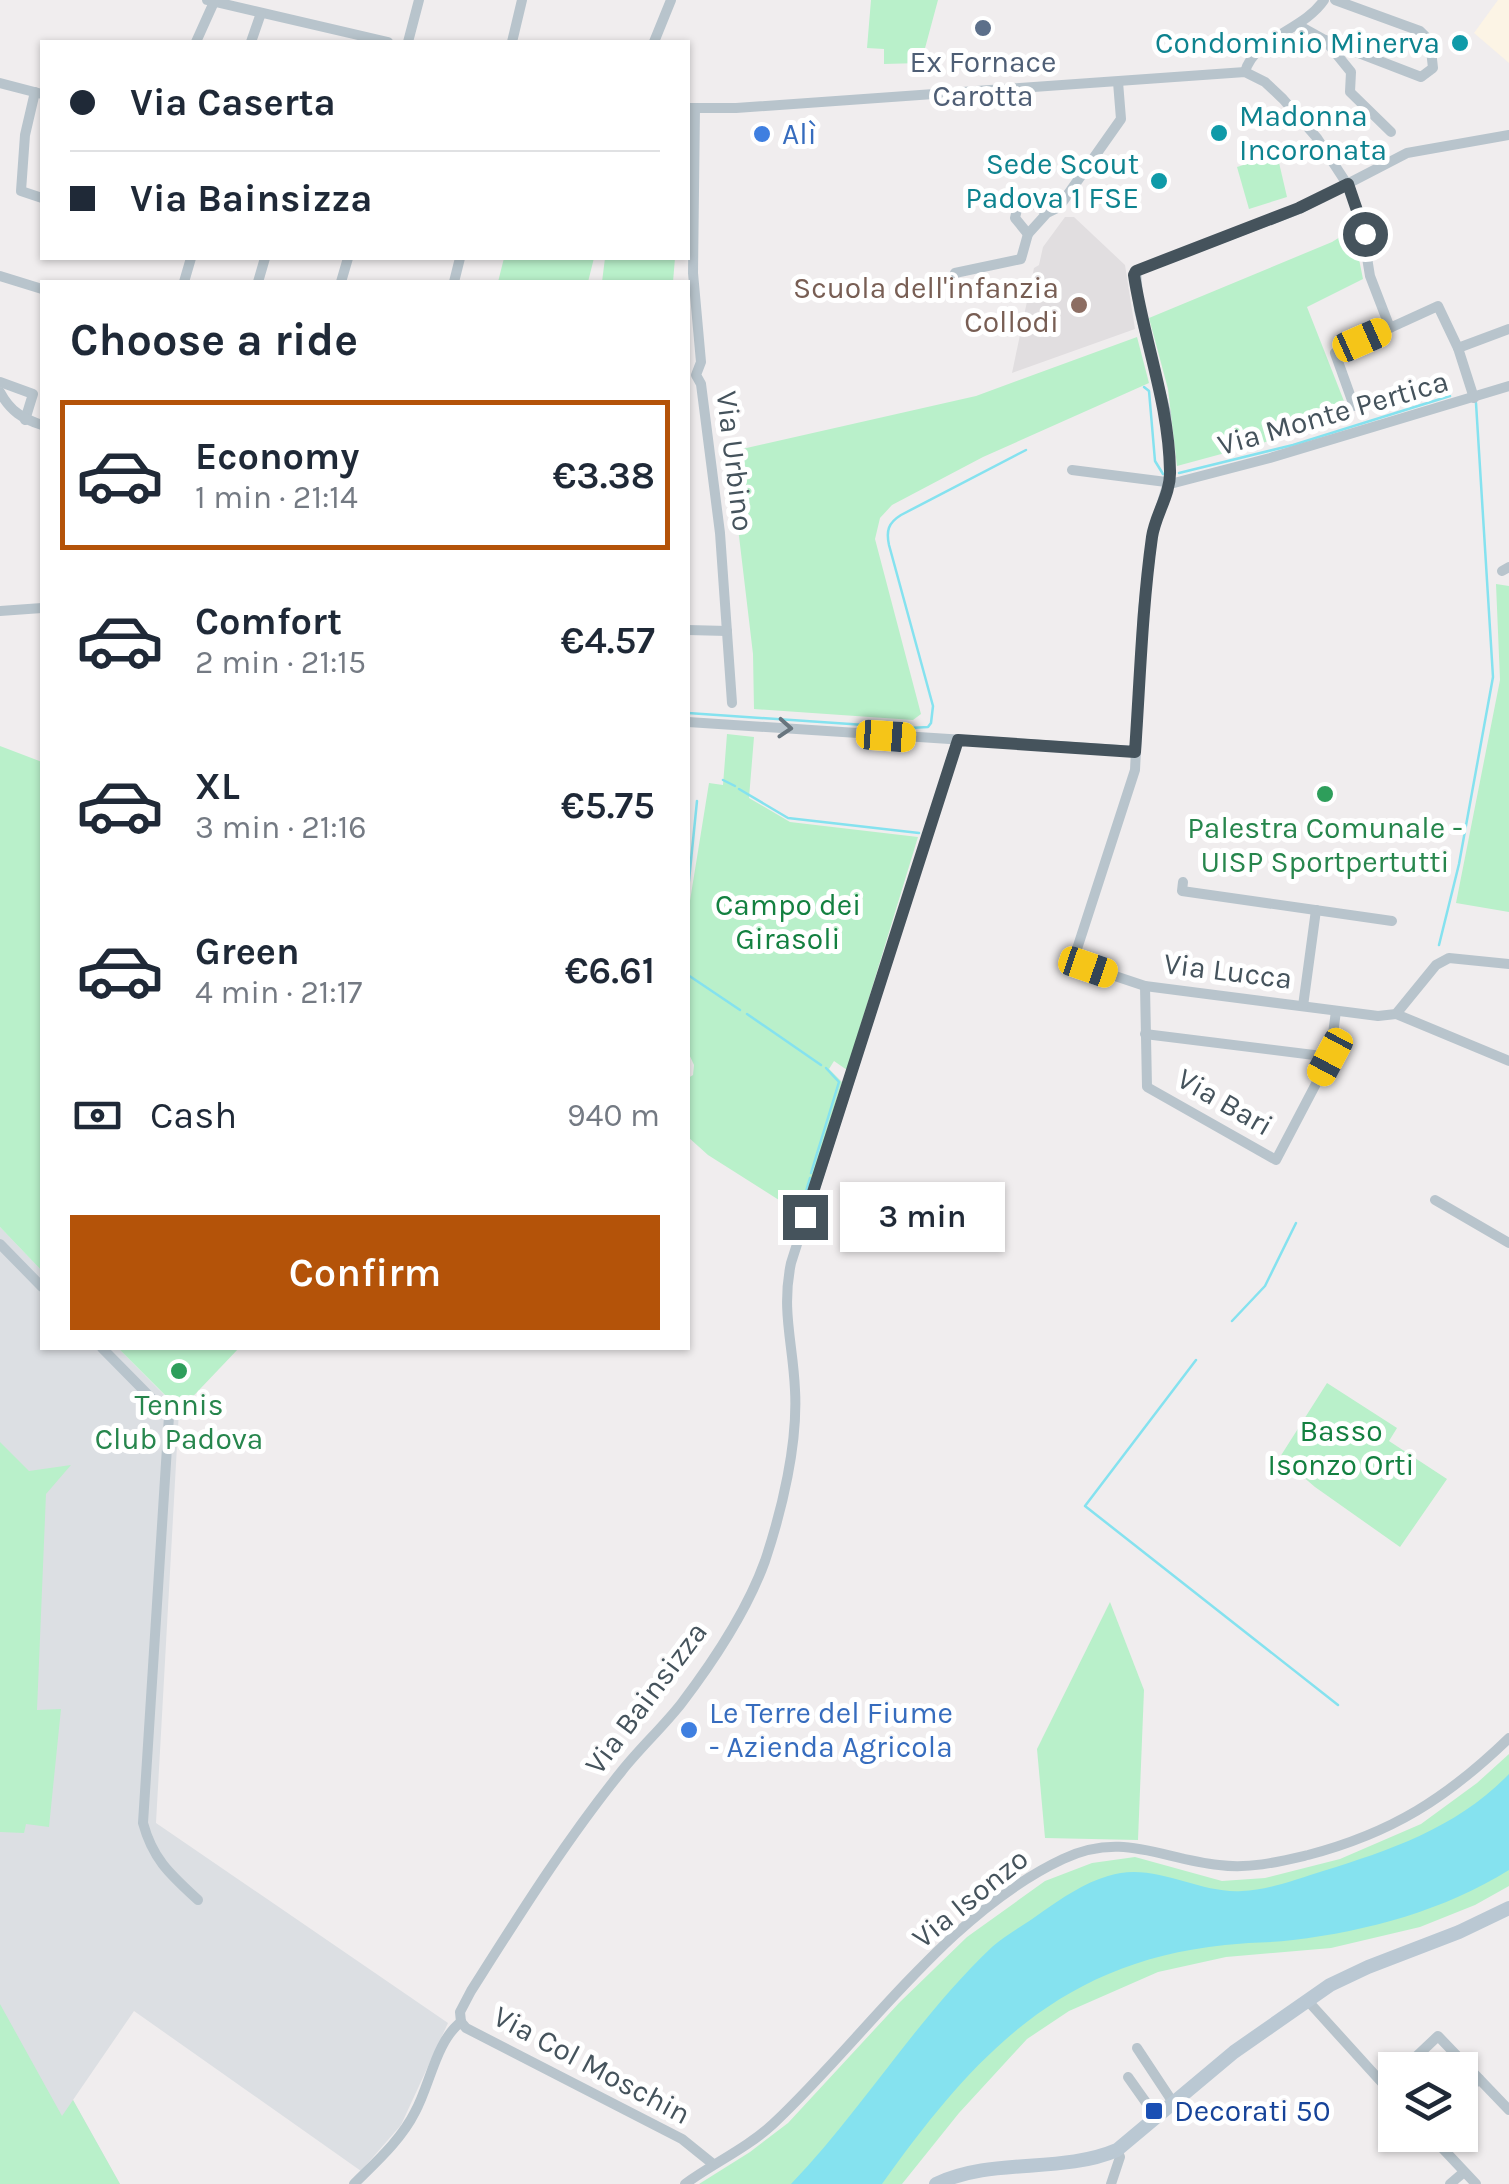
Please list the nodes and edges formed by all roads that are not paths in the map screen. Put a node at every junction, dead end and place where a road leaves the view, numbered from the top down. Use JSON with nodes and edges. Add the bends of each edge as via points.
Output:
{"nodes":[{"id":1,"x":418,"y":0,"type":"edge"},
{"id":2,"x":522,"y":0,"type":"edge"},
{"id":3,"x":670,"y":0,"type":"edge"},
{"id":4,"x":1324,"y":0,"type":"edge"},
{"id":5,"x":1335,"y":0,"type":"edge"},
{"id":6,"x":210,"y":1,"type":"edge"},
{"id":7,"x":259,"y":8,"type":"edge"},
{"id":8,"x":1298,"y":25,"type":"junction"},
{"id":9,"x":197,"y":40,"type":"edge"},
{"id":10,"x":251,"y":40,"type":"edge"},
{"id":11,"x":380,"y":40,"type":"edge"},
{"id":12,"x":408,"y":40,"type":"edge"},
{"id":13,"x":512,"y":40,"type":"edge"},
{"id":14,"x":655,"y":40,"type":"edge"},
{"id":15,"x":1325,"y":40,"type":"junction"},
{"id":16,"x":1242,"y":72,"type":"junction"},
{"id":17,"x":1118,"y":82,"type":"junction"},
{"id":18,"x":0,"y":83,"type":"edge"},
{"id":19,"x":39,"y":93,"type":"edge"},
{"id":20,"x":691,"y":108,"type":"edge"},
{"id":21,"x":1390,"y":132,"type":"dead end"},
{"id":22,"x":1507,"y":138,"type":"edge"},
{"id":23,"x":1348,"y":184,"type":"junction"},
{"id":24,"x":40,"y":197,"type":"edge"},
{"id":25,"x":1046,"y":213,"type":"junction"},
{"id":26,"x":1028,"y":234,"type":"junction"},
{"id":27,"x":956,"y":273,"type":"dead end"},
{"id":28,"x":0,"y":276,"type":"edge"},
{"id":29,"x":40,"y":288,"type":"edge"},
{"id":30,"x":1390,"y":328,"type":"junction"},
{"id":31,"x":1509,"y":329,"type":"edge"},
{"id":32,"x":1458,"y":348,"type":"junction"},
{"id":33,"x":692,"y":377,"type":"edge"},
{"id":34,"x":0,"y":382,"type":"edge"},
{"id":35,"x":1509,"y":386,"type":"edge"},
{"id":36,"x":0,"y":392,"type":"edge"},
{"id":37,"x":1474,"y":398,"type":"junction"},
{"id":38,"x":1354,"y":406,"type":"dead end"},
{"id":39,"x":25,"y":420,"type":"junction"},
{"id":40,"x":40,"y":424,"type":"edge"},
{"id":41,"x":1072,"y":470,"type":"dead end"},
{"id":42,"x":1169,"y":484,"type":"junction"},
{"id":43,"x":40,"y":608,"type":"edge"},
{"id":44,"x":0,"y":611,"type":"edge"},
{"id":45,"x":690,"y":630,"type":"edge"},
{"id":46,"x":728,"y":631,"type":"junction"},
{"id":47,"x":732,"y":703,"type":"dead end"},
{"id":48,"x":690,"y":722,"type":"edge"},
{"id":49,"x":958,"y":740,"type":"junction"},
{"id":50,"x":1135,"y":752,"type":"junction"},
{"id":51,"x":1184,"y":882,"type":"dead end"},
{"id":52,"x":1316,"y":910,"type":"junction"},
{"id":53,"x":1392,"y":921,"type":"dead end"},
{"id":54,"x":1509,"y":964,"type":"edge"},
{"id":55,"x":1144,"y":986,"type":"junction"},
{"id":56,"x":1303,"y":1006,"type":"junction"},
{"id":57,"x":1336,"y":1011,"type":"junction"},
{"id":58,"x":1396,"y":1014,"type":"junction"},
{"id":59,"x":1144,"y":1034,"type":"junction"},
{"id":60,"x":1330,"y":1057,"type":"junction"},
{"id":61,"x":1509,"y":1061,"type":"edge"},
{"id":62,"x":1435,"y":1200,"type":"dead end"},
{"id":63,"x":1509,"y":1243,"type":"edge"},
{"id":64,"x":0,"y":1244,"type":"edge"},
{"id":65,"x":40,"y":1286,"type":"edge"},
{"id":66,"x":104,"y":1350,"type":"edge"},
{"id":67,"x":1509,"y":1738,"type":"edge"},
{"id":68,"x":198,"y":1900,"type":"dead end"},
{"id":69,"x":1509,"y":1908,"type":"edge"},
{"id":70,"x":1307,"y":2000,"type":"junction"},
{"id":71,"x":461,"y":2022,"type":"junction"},
{"id":72,"x":1137,"y":2048,"type":"dead end"},
{"id":73,"x":1421,"y":2052,"type":"edge"},
{"id":74,"x":1454,"y":2052,"type":"edge"},
{"id":75,"x":1128,"y":2077,"type":"dead end"},
{"id":76,"x":1479,"y":2078,"type":"edge"},
{"id":77,"x":1378,"y":2079,"type":"edge"},
{"id":78,"x":1174,"y":2104,"type":"junction"},
{"id":79,"x":1509,"y":2110,"type":"edge"},
{"id":80,"x":1157,"y":2118,"type":"junction"},
{"id":81,"x":1117,"y":2150,"type":"junction"},
{"id":82,"x":1446,"y":2152,"type":"edge"},
{"id":83,"x":713,"y":2164,"type":"junction"},
{"id":84,"x":1464,"y":2172,"type":"junction"},
{"id":85,"x":354,"y":2184,"type":"edge"},
{"id":86,"x":686,"y":2184,"type":"edge"},
{"id":87,"x":936,"y":2184,"type":"edge"},
{"id":88,"x":1111,"y":2184,"type":"edge"},
{"id":89,"x":1450,"y":2184,"type":"edge"},
{"id":90,"x":1476,"y":2184,"type":"edge"}],
"edges":[{"from":1,"to":12,"type":"street"},
{"from":2,"to":13,"type":"street"},
{"from":3,"to":14,"type":"street"},
{"from":4,"to":8,"type":"street"},
{"from":5,"to":15,"type":"street","via":[[1420,31],[1430,41],[1433,68],[1421,77]]},
{"from":6,"to":7,"type":"street"},
{"from":6,"to":9,"type":"street"},
{"from":7,"to":10,"type":"street"},
{"from":7,"to":11,"type":"street"},
{"from":8,"to":15,"type":"street"},
{"from":8,"to":16,"type":"street","via":[[1261,48]]},
{"from":15,"to":21,"type":"street","via":[[1351,72],[1350,92]]},
{"from":16,"to":17,"type":"street"},
{"from":16,"to":23,"type":"street","via":[[1284,99]]},
{"from":17,"to":20,"type":"street"},
{"from":17,"to":25,"type":"street","via":[[1121,119],[1060,207]]},
{"from":18,"to":19,"type":"street"},
{"from":19,"to":24,"type":"street","via":[[25,135],[22,190]]},
{"from":20,"to":33,"type":"street","name":"Via Urbino","via":[[701,362]]},
{"from":22,"to":23,"type":"street","via":[[1407,153]]},
{"from":23,"to":30,"type":"street"},
{"from":23,"to":42,"type":"street","via":[[1136,271],[1139,310],[1166,414]]},
{"from":25,"to":26,"type":"street"},
{"from":25,"to":26,"type":"street","via":[[1033,202],[1018,206],[1015,218]]},
{"from":26,"to":27,"type":"street","via":[[1021,259]]},
{"from":28,"to":29,"type":"street"},
{"from":30,"to":32,"type":"street","via":[[1438,306]]},
{"from":30,"to":38,"type":"street","via":[[1335,353]]},
{"from":31,"to":32,"type":"street"},
{"from":32,"to":37,"type":"street"},
{"from":33,"to":46,"type":"street","name":"Via Urbino","via":[[701,384]]},
{"from":34,"to":39,"type":"street","via":[[33,394]]},
{"from":35,"to":37,"type":"street","name":"Via Monte Pertica"},
{"from":36,"to":39,"type":"street"},
{"from":37,"to":42,"type":"street","name":"Via Monte Pertica"},
{"from":39,"to":40,"type":"street"},
{"from":41,"to":42,"type":"street","name":"Via Monte Pertica"},
{"from":42,"to":50,"type":"street","via":[[1152,533]]},
{"from":43,"to":44,"type":"street"},
{"from":45,"to":46,"type":"street"},
{"from":46,"to":47,"type":"street","name":"Via Urbino"},
{"from":48,"to":49,"type":"street","one_way":true},
{"from":49,"to":50,"type":"street"},
{"from":49,"to":71,"type":"street","name":"Via Bainsizza","via":[[792,1262],[785,1306],[795,1438],[765,1560],[704,1672],[602,1796],[481,1974]]},
{"from":50,"to":55,"type":"street","name":"Via Lucca","via":[[1136,770],[1075,955],[1088,967]]},
{"from":51,"to":52,"type":"street","via":[[1182,891]]},
{"from":52,"to":53,"type":"street"},
{"from":52,"to":56,"type":"street"},
{"from":54,"to":58,"type":"street","via":[[1448,958]]},
{"from":55,"to":56,"type":"street","name":"Via Lucca"},
{"from":55,"to":59,"type":"street","name":"Via Bari"},
{"from":56,"to":57,"type":"street","name":"Via Lucca"},
{"from":57,"to":58,"type":"street","name":"Via Lucca"},
{"from":57,"to":60,"type":"street","name":"Via Bari"},
{"from":58,"to":61,"type":"street"},
{"from":59,"to":60,"type":"street"},
{"from":59,"to":60,"type":"street","name":"Via Bari","via":[[1147,1087],[1276,1160]]},
{"from":62,"to":63,"type":"street"},
{"from":64,"to":65,"type":"street"},
{"from":66,"to":68,"type":"street","via":[[169,1416],[143,1824],[150,1849]]},
{"from":67,"to":83,"type":"street","name":"Via Isonzo","via":[[1422,1810],[1337,1847],[1252,1866],[1115,1846],[1062,1860],[960,1932],[770,2127]]},
{"from":69,"to":70,"type":"street","via":[[1354,1973]]},
{"from":70,"to":77,"type":"street"},
{"from":70,"to":78,"type":"street"},
{"from":71,"to":83,"type":"street","name":"Via Col Moschin","via":[[682,2139]]},
{"from":71,"to":85,"type":"street","name":"Via Col Moschin","via":[[404,2130]]},
{"from":72,"to":78,"type":"street"},
{"from":73,"to":74,"type":"street","via":[[1438,2036]]},
{"from":75,"to":80,"type":"street"},
{"from":76,"to":79,"type":"street"},
{"from":78,"to":80,"type":"street"},
{"from":80,"to":81,"type":"street"},
{"from":81,"to":87,"type":"street"},
{"from":81,"to":88,"type":"street"},
{"from":82,"to":84,"type":"street"},
{"from":83,"to":86,"type":"street","name":"Via Isonzo"},
{"from":84,"to":89,"type":"street"},
{"from":84,"to":90,"type":"street"}]}
